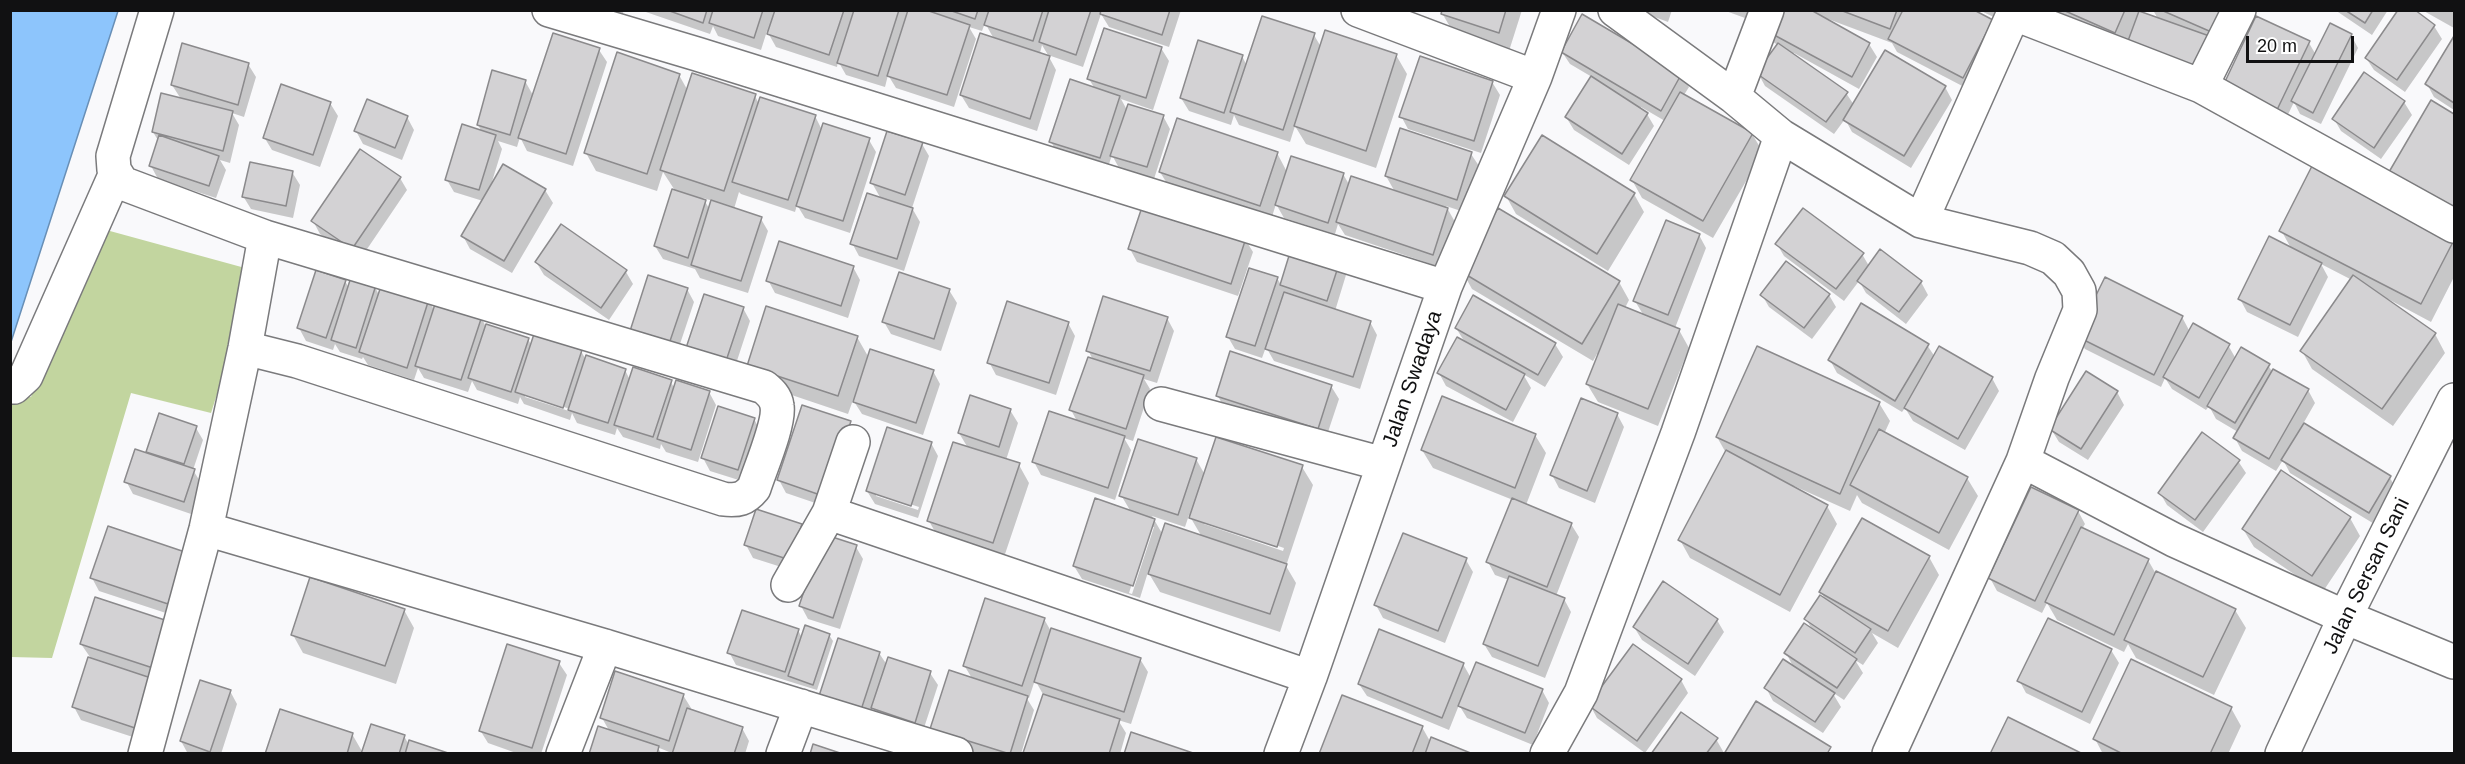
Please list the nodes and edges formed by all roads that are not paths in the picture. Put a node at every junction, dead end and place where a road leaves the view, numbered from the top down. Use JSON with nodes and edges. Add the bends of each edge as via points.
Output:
{"nodes":[{"id":1,"x":158,"y":10,"type":"edge"},
{"id":2,"x":549,"y":10,"type":"edge"},
{"id":3,"x":1358,"y":10,"type":"edge"},
{"id":4,"x":1559,"y":10,"type":"edge"},
{"id":5,"x":1615,"y":10,"type":"edge"},
{"id":6,"x":1767,"y":10,"type":"edge"},
{"id":7,"x":2239,"y":10,"type":"edge"},
{"id":8,"x":2015,"y":12,"type":"edge"},
{"id":9,"x":1535,"y":77,"type":"junction"},
{"id":10,"x":2201,"y":86,"type":"junction"},
{"id":11,"x":1734,"y":97,"type":"junction"},
{"id":12,"x":1781,"y":136,"type":"junction"},
{"id":13,"x":116,"y":173,"type":"junction"},
{"id":14,"x":1921,"y":221,"type":"junction"},
{"id":15,"x":2454,"y":226,"type":"edge"},
{"id":16,"x":265,"y":237,"type":"junction"},
{"id":17,"x":1445,"y":287,"type":"junction"},
{"id":18,"x":245,"y":348,"type":"junction"},
{"id":19,"x":10,"y":386,"type":"edge"},
{"id":20,"x":2454,"y":400,"type":"edge"},
{"id":21,"x":1161,"y":404,"type":"dead end"},
{"id":22,"x":853,"y":442,"type":"dead end"},
{"id":23,"x":2023,"y":461,"type":"junction"},
{"id":24,"x":1383,"y":464,"type":"junction"},
{"id":25,"x":829,"y":513,"type":"junction"},
{"id":26,"x":206,"y":529,"type":"junction"},
{"id":27,"x":788,"y":585,"type":"dead end"},
{"id":28,"x":2345,"y":617,"type":"junction"},
{"id":29,"x":605,"y":646,"type":"junction"},
{"id":30,"x":2454,"y":662,"type":"edge"},
{"id":31,"x":1310,"y":677,"type":"junction"},
{"id":32,"x":801,"y":706,"type":"junction"},
{"id":33,"x":145,"y":753,"type":"edge"},
{"id":34,"x":562,"y":753,"type":"edge"},
{"id":35,"x":783,"y":753,"type":"edge"},
{"id":36,"x":956,"y":753,"type":"edge"},
{"id":37,"x":1281,"y":753,"type":"edge"},
{"id":38,"x":1547,"y":753,"type":"edge"},
{"id":39,"x":1889,"y":753,"type":"edge"},
{"id":40,"x":2282,"y":753,"type":"edge"}],
"edges":[{"from":1,"to":13,"type":"street","via":[[113,156]]},
{"from":2,"to":17,"type":"street"},
{"from":3,"to":9,"type":"street"},
{"from":4,"to":9,"type":"street","name":"Jalan Swadaya"},
{"from":5,"to":11,"type":"street"},
{"from":6,"to":11,"type":"street"},
{"from":7,"to":10,"type":"street"},
{"from":8,"to":10,"type":"street"},
{"from":8,"to":14,"type":"street"},
{"from":9,"to":17,"type":"street","name":"Jalan Swadaya"},
{"from":10,"to":15,"type":"street"},
{"from":11,"to":12,"type":"street"},
{"from":12,"to":14,"type":"street"},
{"from":12,"to":38,"type":"street","via":[[1678,433],[1581,693]]},
{"from":13,"to":16,"type":"street","via":[[122,183],[137,190]]},
{"from":13,"to":19,"type":"street","via":[[26,376]]},
{"from":14,"to":23,"type":"street","via":[[2030,248],[2053,258],[2069,273],[2079,291],[2080,310]]},
{"from":16,"to":18,"type":"street"},
{"from":16,"to":18,"type":"street","via":[[764,387],[773,395],[777,418],[754,488],[747,497],[735,501],[297,361]]},
{"from":17,"to":24,"type":"street","name":"Jalan Swadaya"},
{"from":18,"to":26,"type":"street"},
{"from":20,"to":28,"type":"street","name":"Jalan Sersan Sani"},
{"from":21,"to":24,"type":"street"},
{"from":22,"to":25,"type":"street"},
{"from":23,"to":28,"type":"street","via":[[2174,540]]},
{"from":23,"to":39,"type":"street"},
{"from":24,"to":31,"type":"street","name":"Jalan Swadaya"},
{"from":25,"to":27,"type":"street"},
{"from":25,"to":31,"type":"street"},
{"from":26,"to":29,"type":"street"},
{"from":26,"to":33,"type":"street"},
{"from":28,"to":30,"type":"street"},
{"from":28,"to":40,"type":"street","name":"Jalan Sersan Sani"},
{"from":29,"to":32,"type":"street"},
{"from":29,"to":34,"type":"street"},
{"from":31,"to":37,"type":"street","name":"Jalan Swadaya"},
{"from":32,"to":35,"type":"street"},
{"from":32,"to":36,"type":"street"}]}
